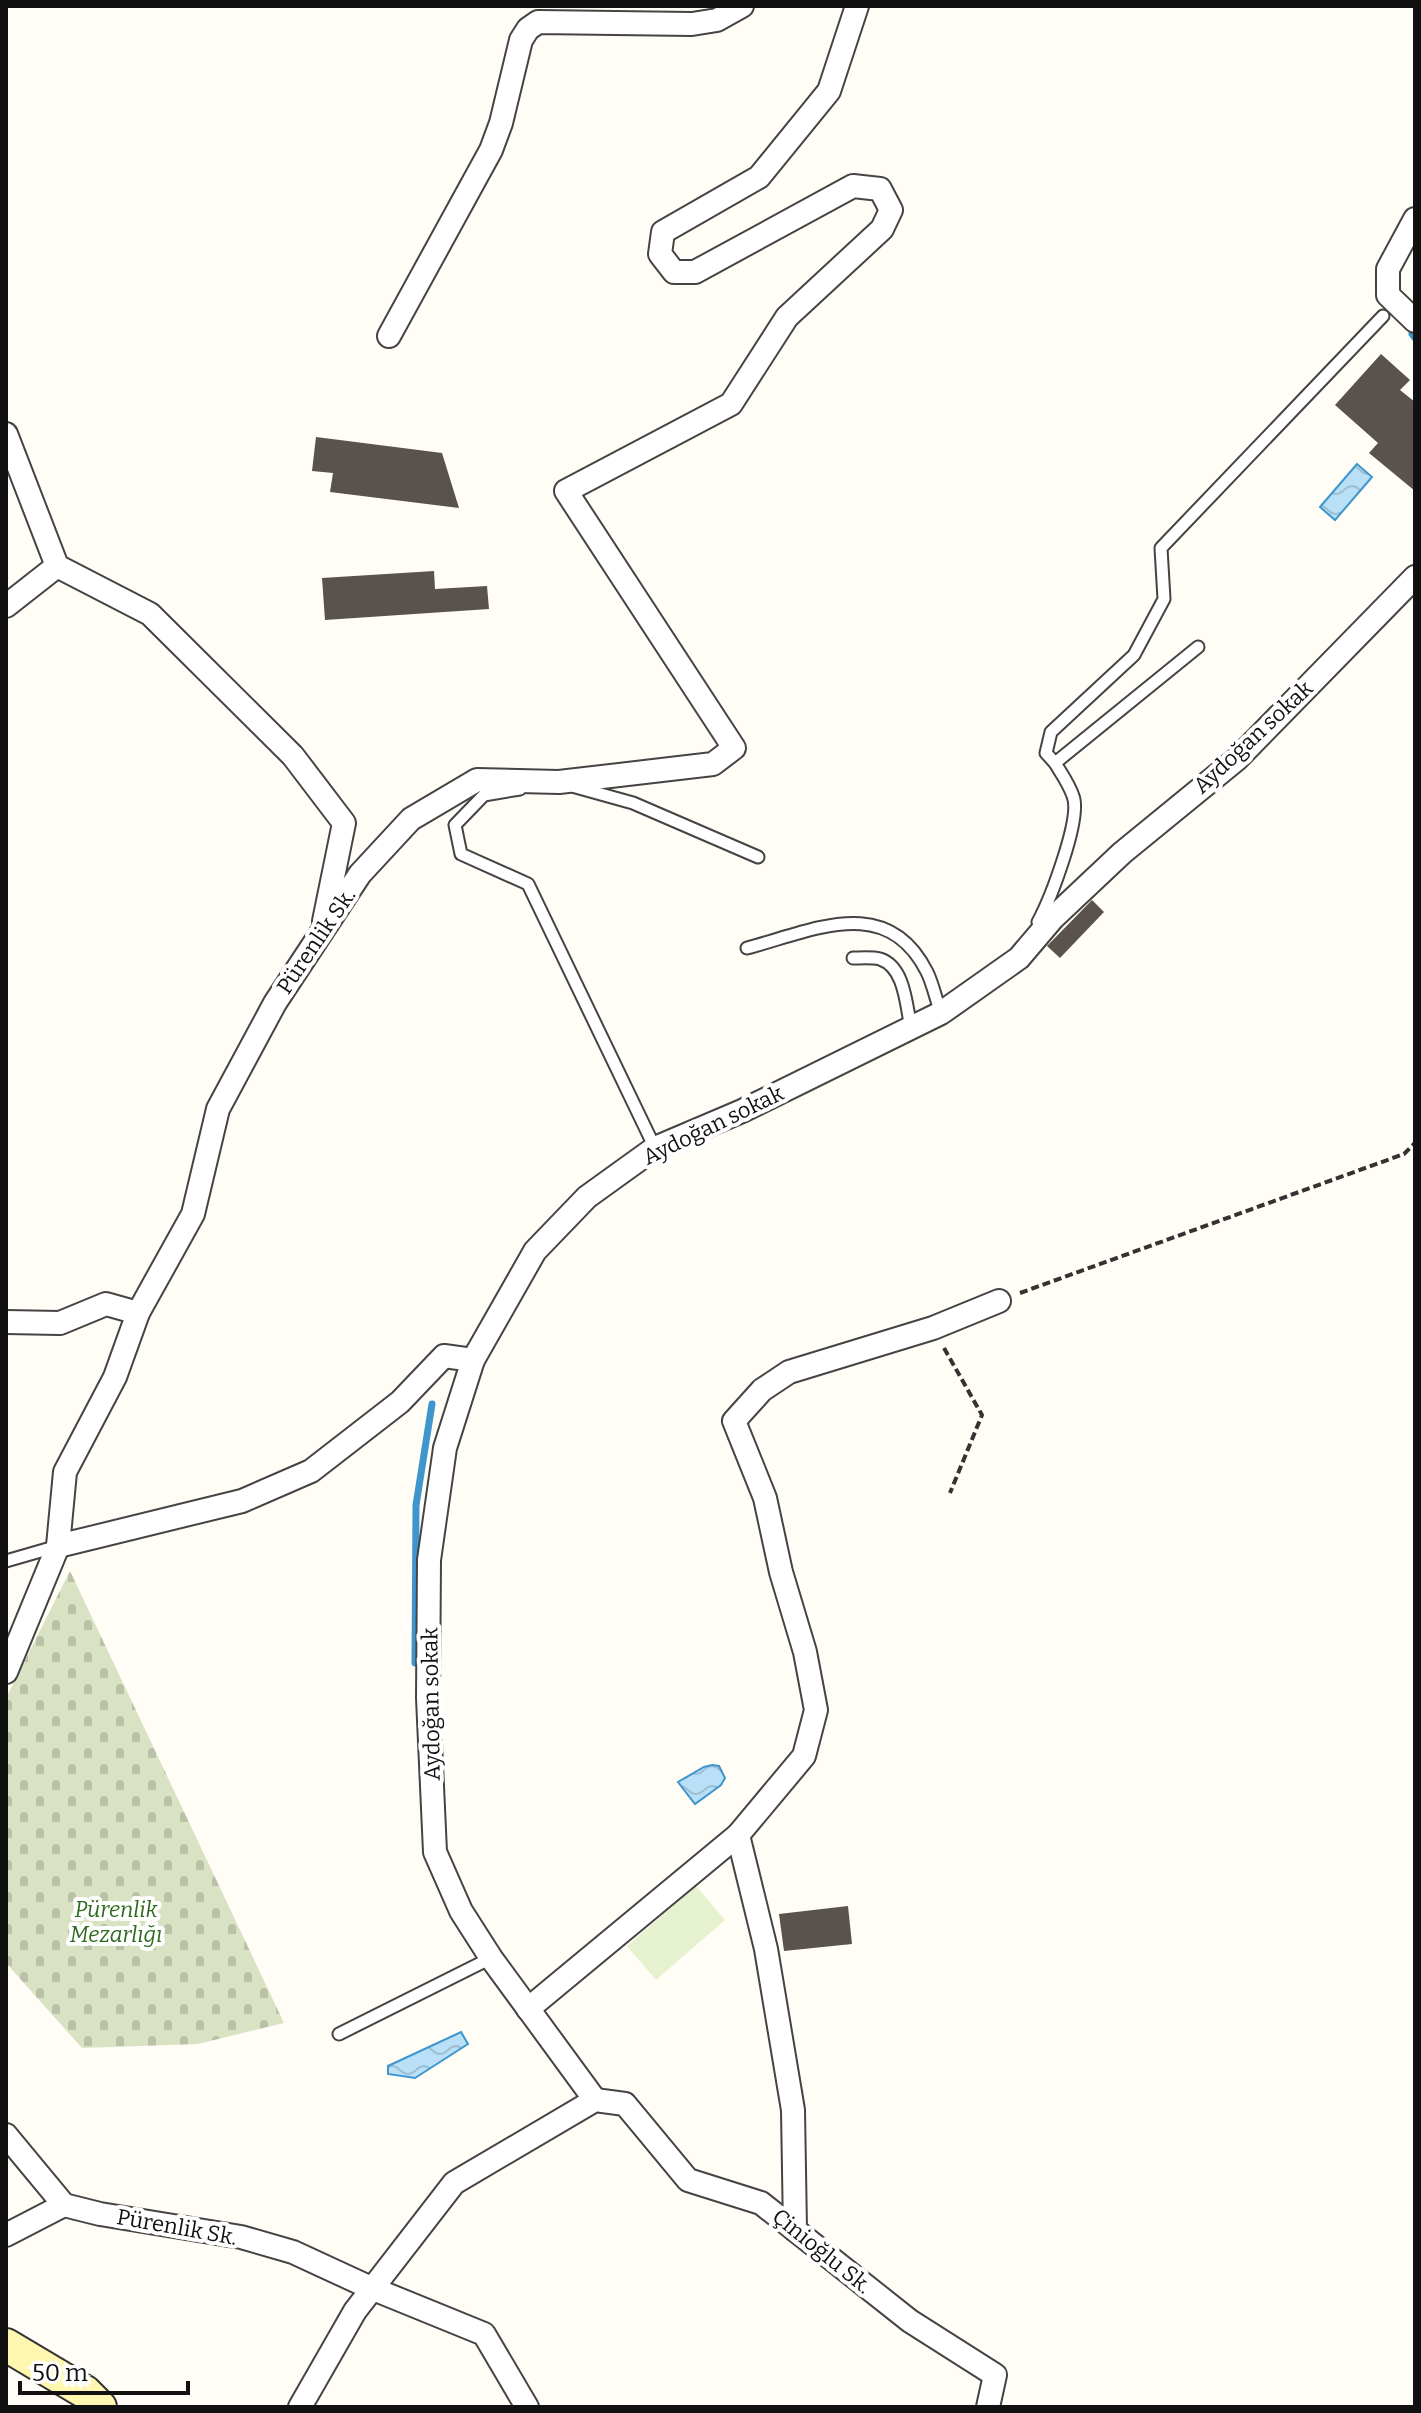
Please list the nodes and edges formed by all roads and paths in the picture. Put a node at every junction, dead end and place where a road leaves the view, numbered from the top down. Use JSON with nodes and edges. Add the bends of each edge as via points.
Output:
{"nodes":[{"id":1,"x":521,"y":6,"type":"edge"},
{"id":2,"x":742,"y":6,"type":"edge"},
{"id":3,"x":857,"y":6,"type":"edge"},
{"id":4,"x":538,"y":22,"type":"junction"},
{"id":5,"x":1415,"y":219,"type":"edge"},
{"id":6,"x":1383,"y":316,"type":"dead end"},
{"id":7,"x":1415,"y":321,"type":"edge"},
{"id":8,"x":389,"y":336,"type":"dead end"},
{"id":9,"x":6,"y":434,"type":"edge"},
{"id":10,"x":57,"y":566,"type":"junction"},
{"id":11,"x":1415,"y":577,"type":"edge"},
{"id":12,"x":6,"y":606,"type":"edge"},
{"id":13,"x":1198,"y":647,"type":"dead end"},
{"id":14,"x":1055,"y":763,"type":"junction"},
{"id":15,"x":559,"y":782,"type":"junction"},
{"id":16,"x":758,"y":857,"type":"dead end"},
{"id":17,"x":321,"y":934,"type":"junction"},
{"id":18,"x":747,"y":948,"type":"dead end"},
{"id":19,"x":853,"y":958,"type":"dead end"},
{"id":20,"x":1019,"y":958,"type":"junction"},
{"id":21,"x":941,"y":1013,"type":"junction"},
{"id":22,"x":911,"y":1028,"type":"junction"},
{"id":23,"x":1415,"y":1143,"type":"edge"},
{"id":24,"x":655,"y":1148,"type":"junction"},
{"id":25,"x":999,"y":1301,"type":"joint"},
{"id":26,"x":138,"y":1313,"type":"junction"},
{"id":27,"x":6,"y":1322,"type":"edge"},
{"id":28,"x":933,"y":1328,"type":"junction"},
{"id":29,"x":473,"y":1360,"type":"junction"},
{"id":30,"x":950,"y":1493,"type":"dead end"},
{"id":31,"x":58,"y":1546,"type":"junction"},
{"id":32,"x":6,"y":1561,"type":"edge"},
{"id":33,"x":6,"y":1672,"type":"edge"},
{"id":34,"x":738,"y":1835,"type":"junction"},
{"id":35,"x":491,"y":1958,"type":"junction"},
{"id":36,"x":528,"y":2009,"type":"junction"},
{"id":37,"x":339,"y":2034,"type":"dead end"},
{"id":38,"x":595,"y":2100,"type":"junction"},
{"id":39,"x":6,"y":2135,"type":"edge"},
{"id":40,"x":64,"y":2205,"type":"junction"},
{"id":41,"x":795,"y":2230,"type":"junction"},
{"id":42,"x":6,"y":2235,"type":"edge"},
{"id":43,"x":371,"y":2288,"type":"junction"},
{"id":44,"x":6,"y":2345,"type":"edge"},
{"id":45,"x":100,"y":2407,"type":"edge"},
{"id":46,"x":300,"y":2407,"type":"edge"},
{"id":47,"x":527,"y":2407,"type":"edge"},
{"id":48,"x":988,"y":2407,"type":"edge"}],
"edges":[{"from":1,"to":4,"type":"street"},
{"from":2,"to":4,"type":"street","via":[[717,20],[692,24]]},
{"from":3,"to":15,"type":"street","name":"Pürenlik Sk.","via":[[829,91],[759,177],[663,232],[660,254],[674,272],[695,272],[853,186],[880,189],[891,210],[882,229],[787,317],[731,404],[566,491],[734,748],[713,764]]},
{"from":4,"to":8,"type":"street","via":[[521,40],[491,150]]},
{"from":5,"to":7,"type":"street","via":[[1388,269],[1388,295]]},
{"from":6,"to":14,"type":"lane","via":[[1161,548],[1164,599],[1134,655],[1051,732],[1046,753]]},
{"from":9,"to":10,"type":"street"},
{"from":10,"to":12,"type":"street"},
{"from":10,"to":17,"type":"street","via":[[150,614],[293,756],[344,823]]},
{"from":11,"to":20,"type":"street","name":"Aydoğan sokak","via":[[1237,759],[1122,853]]},
{"from":13,"to":14,"type":"lane"},
{"from":14,"to":20,"type":"lane","via":[[1075,798],[1069,841],[1047,905]]},
{"from":15,"to":16,"type":"lane","via":[[633,803]]},
{"from":15,"to":17,"type":"street","name":"Pürenlik Sk.","via":[[477,780],[411,819],[360,874]]},
{"from":15,"to":24,"type":"lane","via":[[484,795],[455,825],[461,854],[528,884]]},
{"from":17,"to":26,"type":"street","name":"Pürenlik Sk.","via":[[275,1003],[218,1109],[193,1214]]},
{"from":18,"to":21,"type":"lane","via":[[835,924],[867,923],[888,929],[927,972]]},
{"from":19,"to":22,"type":"lane","via":[[879,958],[895,968]]},
{"from":20,"to":21,"type":"street","name":"Aydoğan sokak"},
{"from":21,"to":22,"type":"street","name":"Aydoğan sokak"},
{"from":22,"to":24,"type":"street","name":"Aydoğan sokak"},
{"from":23,"to":25,"type":"path","via":[[1404,1154]]},
{"from":24,"to":29,"type":"street","name":"Aydoğan sokak","via":[[587,1197],[535,1251]]},
{"from":25,"to":28,"type":"street"},
{"from":26,"to":27,"type":"street","via":[[106,1304],[60,1323]]},
{"from":26,"to":31,"type":"street","name":"Pürenlik Sk.","via":[[115,1377],[65,1472]]},
{"from":28,"to":30,"type":"path","via":[[982,1415]]},
{"from":28,"to":34,"type":"street","via":[[789,1372],[762,1390],[734,1421],[765,1498],[816,1710],[804,1756]]},
{"from":29,"to":31,"type":"street","via":[[444,1356],[400,1402],[311,1471],[242,1501]]},
{"from":29,"to":35,"type":"street","name":"Aydoğan sokak","via":[[445,1448],[429,1560],[428,1698],[435,1852],[461,1911]]},
{"from":31,"to":32,"type":"lane"},
{"from":31,"to":33,"type":"street","name":"Pürenlik Sk."},
{"from":34,"to":36,"type":"street"},
{"from":34,"to":41,"type":"street","via":[[766,1949],[793,2110]]},
{"from":35,"to":36,"type":"street","name":"Aydoğan sokak"},
{"from":35,"to":37,"type":"lane"},
{"from":36,"to":38,"type":"street","name":"Aydoğan sokak"},
{"from":38,"to":41,"type":"street","name":"Çinioğlu Sk.","via":[[625,2104],[688,2180],[761,2203]]},
{"from":38,"to":43,"type":"street","via":[[454,2183]]},
{"from":39,"to":40,"type":"street"},
{"from":40,"to":42,"type":"street"},
{"from":40,"to":43,"type":"street","name":"Pürenlik Sk.","via":[[241,2237],[293,2252]]},
{"from":41,"to":48,"type":"street","name":"Çinioğlu Sk.","via":[[910,2321],[995,2375]]},
{"from":43,"to":46,"type":"street"},
{"from":43,"to":47,"type":"street","name":"Pürenlik Sk.","via":[[484,2334]]},
{"from":44,"to":45,"type":"street","via":[[85,2392]]}]}
